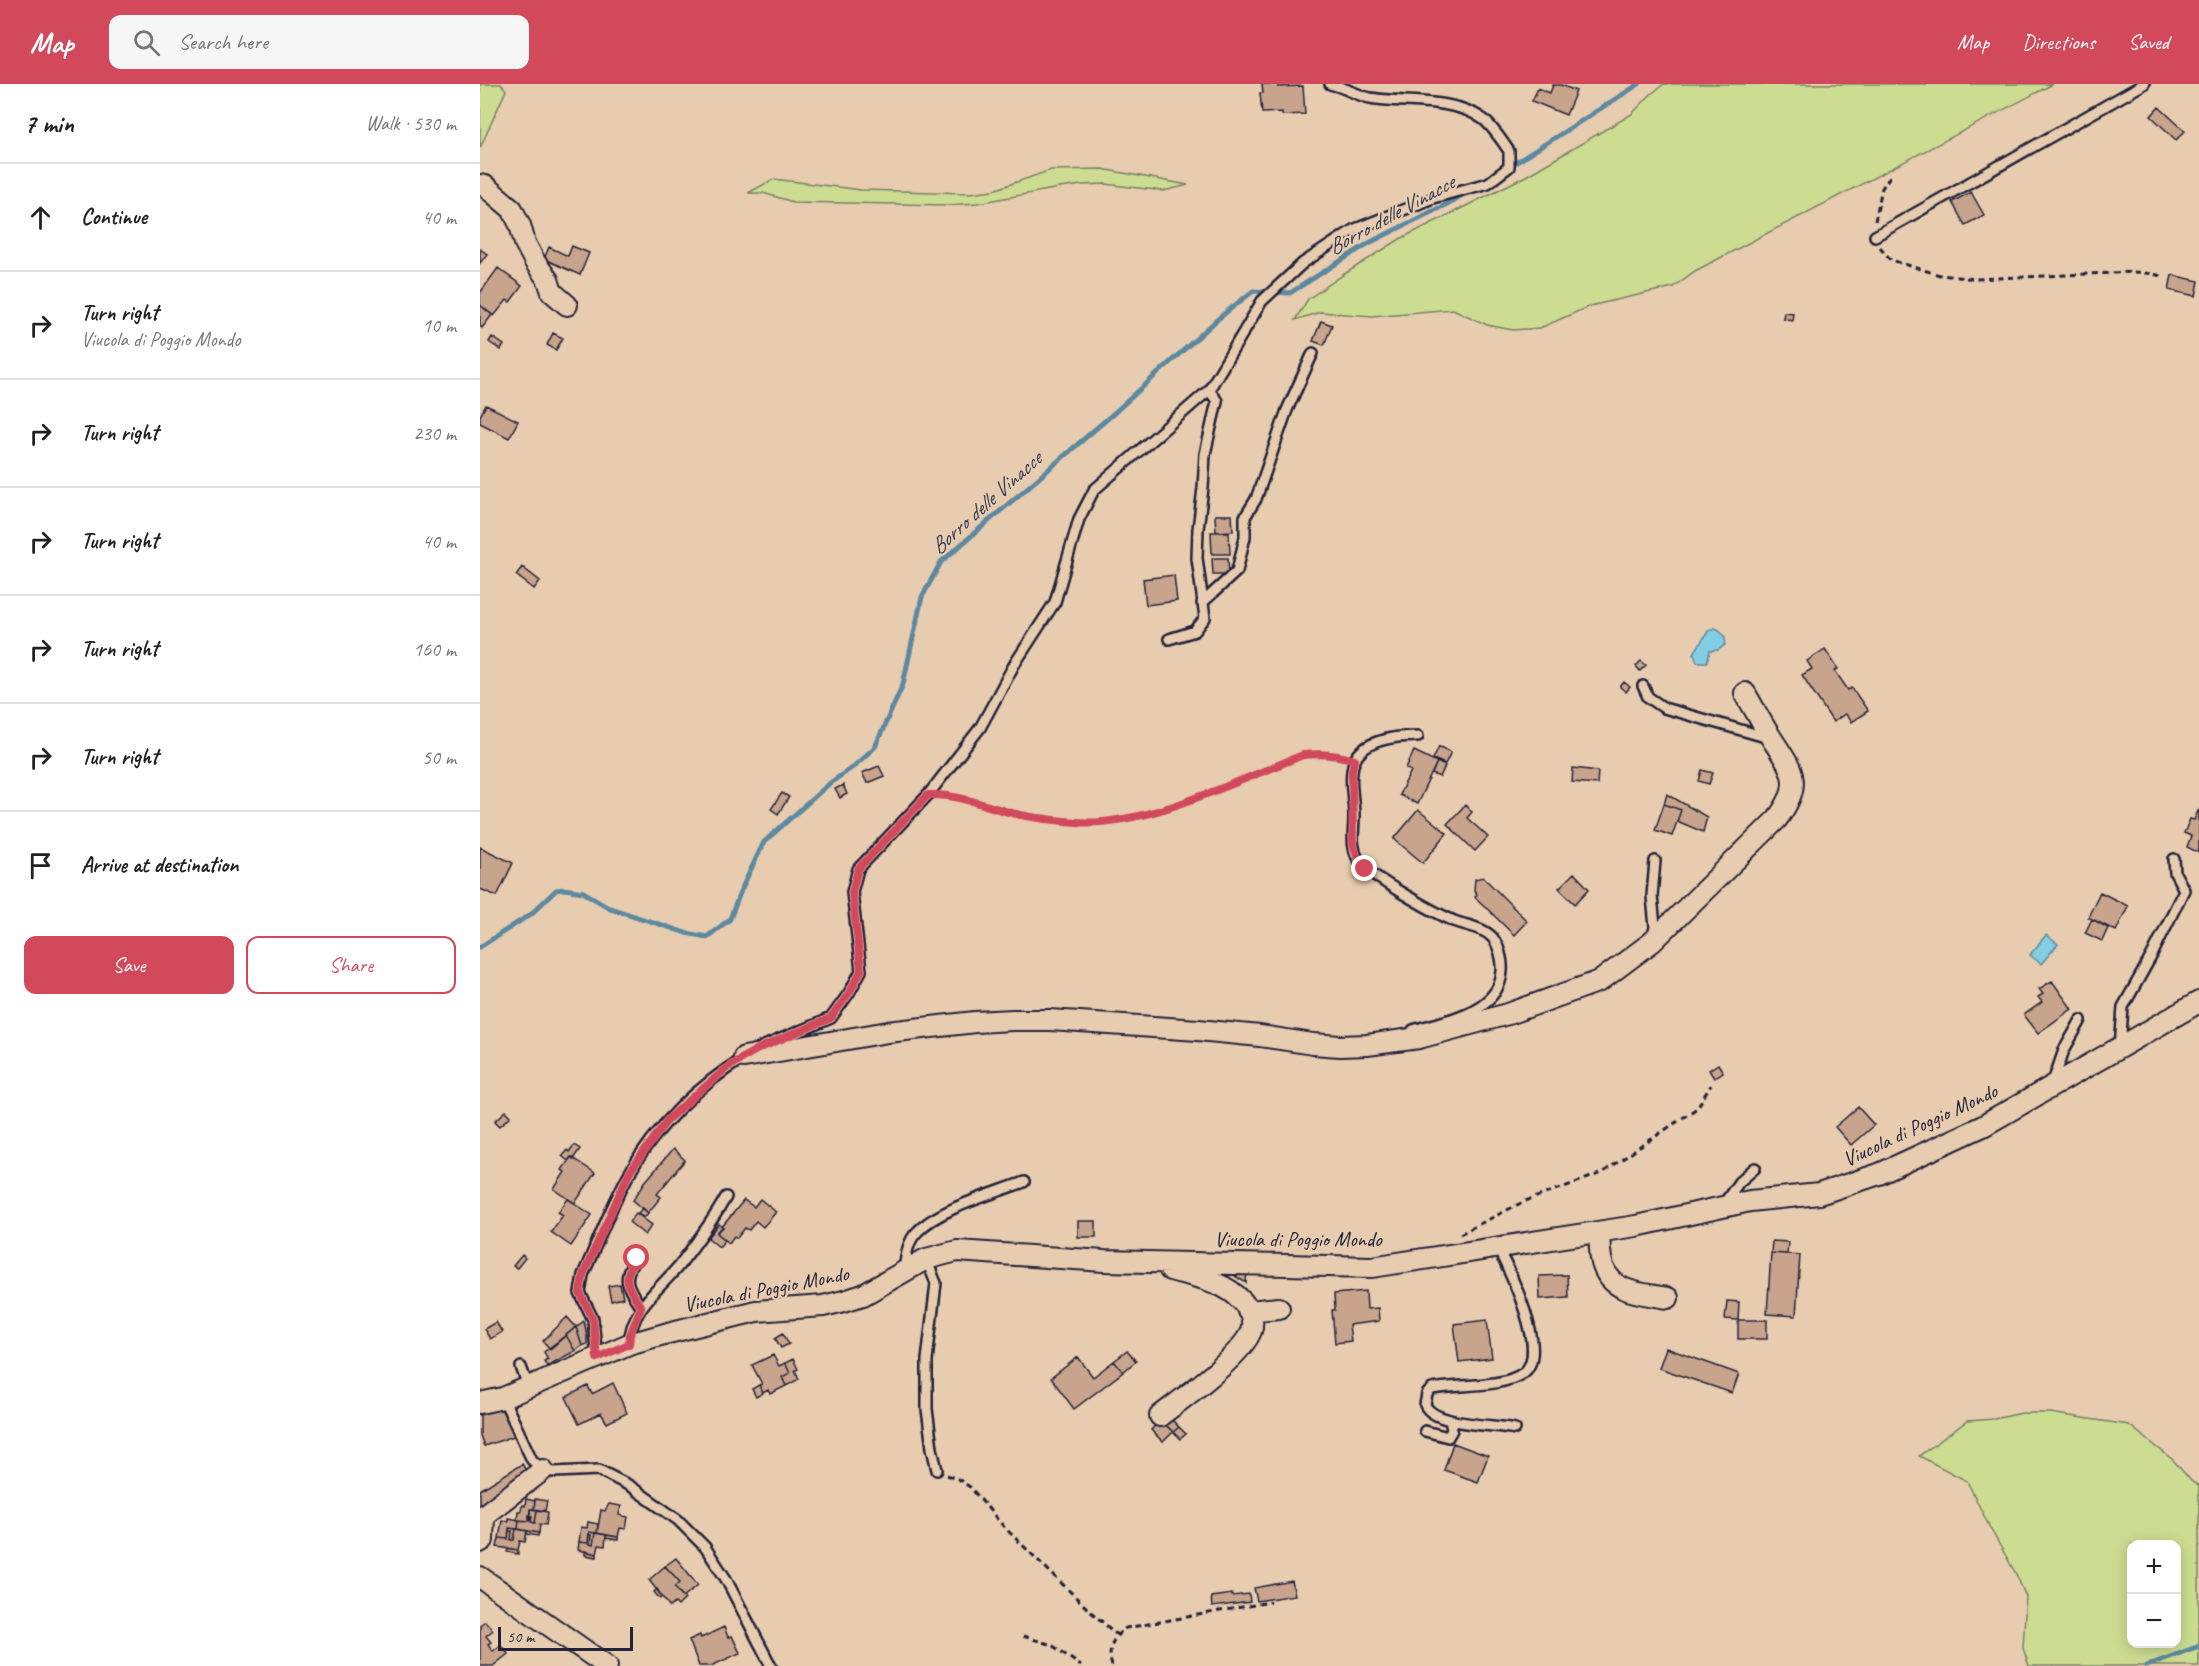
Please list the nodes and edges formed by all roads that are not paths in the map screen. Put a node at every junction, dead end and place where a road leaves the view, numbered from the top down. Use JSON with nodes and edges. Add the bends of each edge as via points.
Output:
{"nodes":[{"id":1,"x":1330,"y":84,"type":"edge"},
{"id":2,"x":2144,"y":84,"type":"edge"},
{"id":3,"x":480,"y":185,"type":"edge"},
{"id":4,"x":1875,"y":236,"type":"road end"},
{"id":5,"x":567,"y":305,"type":"dead end"},
{"id":6,"x":1313,"y":353,"type":"dead end"},
{"id":7,"x":1209,"y":390,"type":"junction"},
{"id":8,"x":1202,"y":603,"type":"junction"},
{"id":9,"x":1169,"y":639,"type":"dead end"},
{"id":10,"x":1643,"y":686,"type":"dead end"},
{"id":11,"x":1745,"y":693,"type":"dead end"},
{"id":12,"x":1418,"y":736,"type":"dead end"},
{"id":13,"x":1771,"y":738,"type":"junction"},
{"id":14,"x":2174,"y":859,"type":"dead end"},
{"id":15,"x":1655,"y":861,"type":"dead end"},
{"id":16,"x":1652,"y":942,"type":"junction"},
{"id":17,"x":2199,"y":1002,"type":"edge"},
{"id":18,"x":2081,"y":1020,"type":"dead end"},
{"id":19,"x":1340,"y":1046,"type":"junction"},
{"id":20,"x":2120,"y":1048,"type":"junction"},
{"id":21,"x":744,"y":1057,"type":"junction"},
{"id":22,"x":2051,"y":1087,"type":"junction"},
{"id":23,"x":1755,"y":1168,"type":"dead end"},
{"id":24,"x":1024,"y":1182,"type":"dead end"},
{"id":25,"x":726,"y":1197,"type":"dead end"},
{"id":26,"x":1722,"y":1207,"type":"junction"},
{"id":27,"x":1599,"y":1232,"type":"junction"},
{"id":28,"x":1497,"y":1247,"type":"junction"},
{"id":29,"x":637,"y":1258,"type":"dead end"},
{"id":30,"x":926,"y":1259,"type":"junction"},
{"id":31,"x":1120,"y":1261,"type":"junction"},
{"id":32,"x":904,"y":1271,"type":"junction"},
{"id":33,"x":1668,"y":1298,"type":"dead end"},
{"id":34,"x":641,"y":1307,"type":"junction"},
{"id":35,"x":1279,"y":1308,"type":"dead end"},
{"id":36,"x":1248,"y":1311,"type":"junction"},
{"id":37,"x":629,"y":1344,"type":"junction"},
{"id":38,"x":597,"y":1358,"type":"junction"},
{"id":39,"x":521,"y":1367,"type":"dead end"},
{"id":40,"x":528,"y":1386,"type":"junction"},
{"id":41,"x":487,"y":1399,"type":"edge"},
{"id":42,"x":1160,"y":1416,"type":"dead end"},
{"id":43,"x":1450,"y":1420,"type":"junction"},
{"id":44,"x":1515,"y":1429,"type":"dead end"},
{"id":45,"x":1425,"y":1431,"type":"dead end"},
{"id":46,"x":543,"y":1470,"type":"junction"},
{"id":47,"x":937,"y":1470,"type":"road end"},
{"id":48,"x":480,"y":1542,"type":"edge"},
{"id":49,"x":480,"y":1577,"type":"edge"},
{"id":50,"x":607,"y":1666,"type":"edge"},
{"id":51,"x":771,"y":1666,"type":"edge"}],
"edges":[{"from":1,"to":7,"type":"lane","via":[[1365,97],[1441,105],[1482,119],[1509,151],[1509,167],[1488,183],[1433,198],[1353,230],[1303,263],[1262,301]]},
{"from":2,"to":4,"type":"lane"},
{"from":3,"to":5,"type":"street","via":[[512,209],[525,243],[552,292]]},
{"from":6,"to":8,"type":"lane","via":[[1287,410],[1256,499],[1245,517],[1237,572]]},
{"from":7,"to":8,"type":"lane","via":[[1217,401],[1205,454],[1198,529]]},
{"from":7,"to":21,"type":"lane","via":[[1094,490],[1079,519],[1055,602],[1014,664],[980,728],[928,795],[858,869],[852,892],[861,971],[849,993],[831,1018]]},
{"from":8,"to":9,"type":"lane","via":[[1205,618],[1195,632]]},
{"from":10,"to":13,"type":"lane","via":[[1648,697],[1664,708]]},
{"from":11,"to":13,"type":"street"},
{"from":12,"to":19,"type":"lane","via":[[1375,742],[1355,760],[1353,844],[1359,861],[1372,875],[1454,921],[1492,937],[1501,958],[1502,975],[1486,1002],[1469,1012]]},
{"from":13,"to":16,"type":"street","via":[[1792,770],[1792,790],[1784,810]]},
{"from":14,"to":20,"type":"lane","via":[[2175,873],[2184,890],[2123,1007]]},
{"from":15,"to":16,"type":"lane"},
{"from":16,"to":19,"type":"street","via":[[1600,981],[1526,1008],[1419,1038]]},
{"from":17,"to":20,"type":"street","name":"Viucola di Poggio Mondo"},
{"from":18,"to":22,"type":"lane","via":[[2064,1050]]},
{"from":19,"to":21,"type":"street","via":[[1188,1029],[1013,1020],[888,1032]]},
{"from":20,"to":22,"type":"street","name":"Viucola di Poggio Mondo"},
{"from":21,"to":38,"type":"lane","via":[[668,1119],[629,1173],[583,1275],[580,1293],[593,1319]]},
{"from":22,"to":26,"type":"street","name":"Viucola di Poggio Mondo","via":[[1983,1126],[1879,1174],[1819,1194]]},
{"from":23,"to":26,"type":"lane","via":[[1739,1182]]},
{"from":24,"to":32,"type":"lane","via":[[938,1216],[916,1232],[907,1249]]},
{"from":25,"to":34,"type":"lane","via":[[681,1263]]},
{"from":26,"to":27,"type":"street","name":"Viucola di Poggio Mondo"},
{"from":27,"to":28,"type":"street","name":"Viucola di Poggio Mondo"},
{"from":27,"to":33,"type":"street","via":[[1602,1264],[1613,1284]]},
{"from":28,"to":31,"type":"street","name":"Viucola di Poggio Mondo","via":[[1372,1267]]},
{"from":28,"to":43,"type":"lane","via":[[1521,1300],[1533,1344],[1532,1358],[1524,1373],[1515,1377],[1432,1389],[1425,1400],[1427,1409]]},
{"from":29,"to":34,"type":"lane","via":[[627,1281]]},
{"from":30,"to":31,"type":"street","name":"Viucola di Poggio Mondo","via":[[957,1251]]},
{"from":30,"to":32,"type":"street","name":"Viucola di Poggio Mondo"},
{"from":30,"to":47,"type":"lane","via":[[936,1283],[927,1360],[927,1409]]},
{"from":31,"to":36,"type":"street","via":[[1215,1283],[1237,1297]]},
{"from":32,"to":37,"type":"street","name":"Viucola di Poggio Mondo","via":[[863,1295],[844,1301],[756,1311]]},
{"from":34,"to":37,"type":"lane"},
{"from":35,"to":36,"type":"street"},
{"from":36,"to":42,"type":"street","via":[[1251,1330],[1238,1350]]},
{"from":37,"to":38,"type":"street","name":"Viucola di Poggio Mondo"},
{"from":38,"to":40,"type":"street","name":"Viucola di Poggio Mondo"},
{"from":39,"to":40,"type":"lane"},
{"from":40,"to":41,"type":"street","name":"Viucola di Poggio Mondo"},
{"from":41,"to":46,"type":"lane","via":[[531,1460]]},
{"from":43,"to":44,"type":"lane"},
{"from":43,"to":45,"type":"lane","via":[[1452,1430],[1448,1437]]},
{"from":46,"to":48,"type":"street","via":[[484,1515]]},
{"from":46,"to":51,"type":"lane","via":[[599,1470],[630,1485],[678,1520],[705,1547],[726,1579]]},
{"from":49,"to":50,"type":"street"}]}
